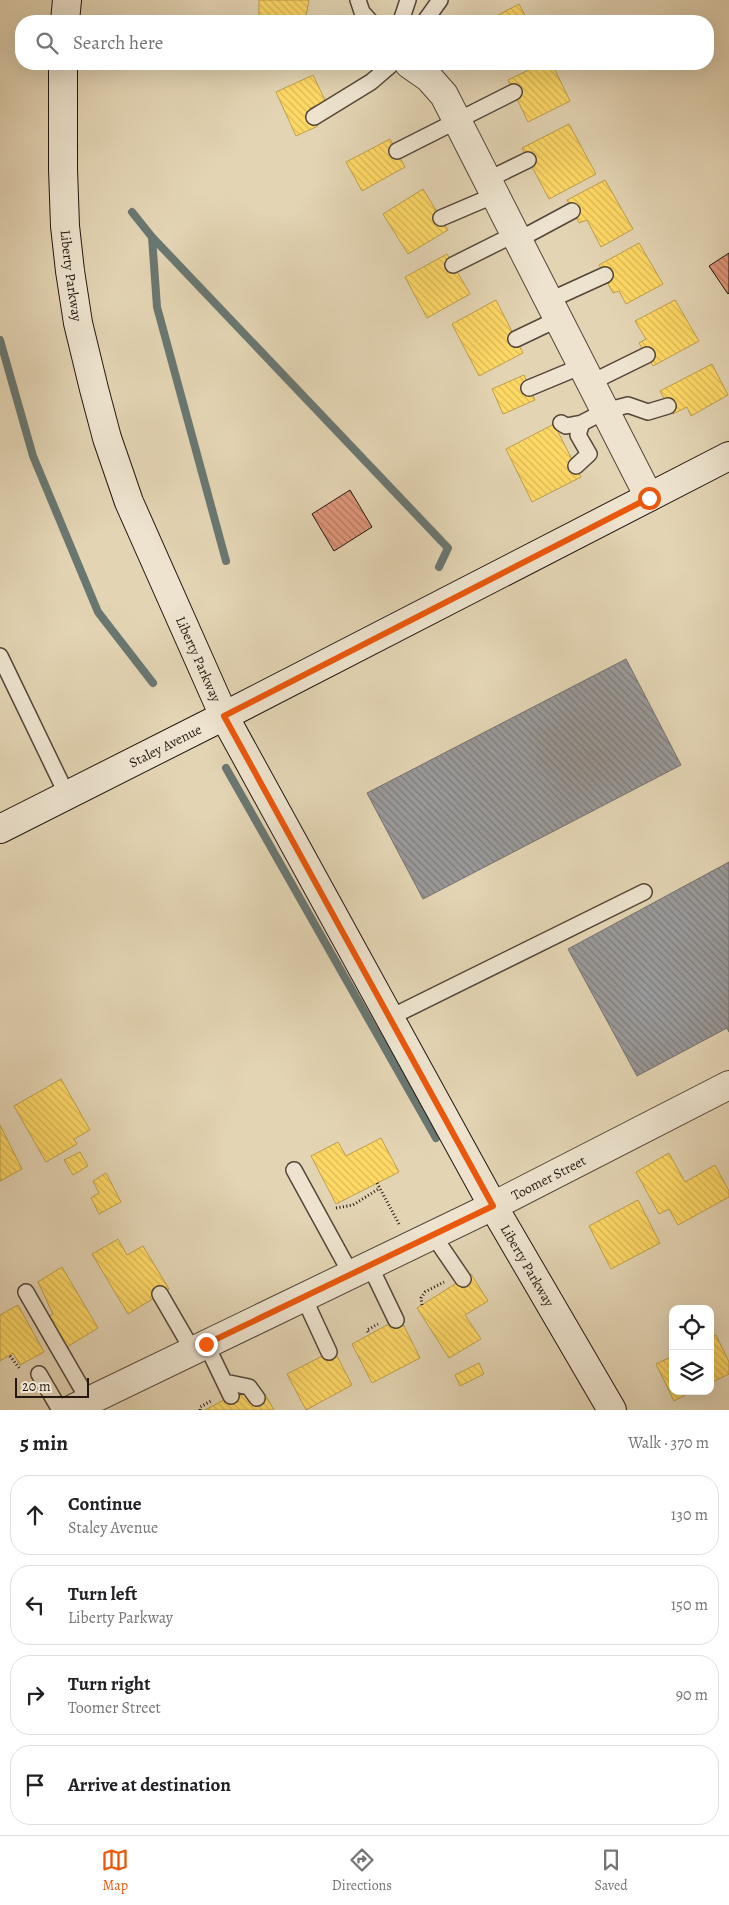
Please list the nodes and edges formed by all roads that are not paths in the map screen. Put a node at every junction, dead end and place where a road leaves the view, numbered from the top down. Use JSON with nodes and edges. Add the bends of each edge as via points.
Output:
{"nodes":[{"id":1,"x":358,"y":0,"type":"edge"},
{"id":2,"x":408,"y":0,"type":"edge"},
{"id":3,"x":440,"y":0,"type":"edge"},
{"id":4,"x":365,"y":15,"type":"edge"},
{"id":5,"x":403,"y":15,"type":"edge"},
{"id":6,"x":429,"y":15,"type":"edge"},
{"id":7,"x":63,"y":70,"type":"edge"},
{"id":8,"x":399,"y":70,"type":"edge"},
{"id":9,"x":418,"y":70,"type":"edge"},
{"id":10,"x":514,"y":92,"type":"dead end"},
{"id":11,"x":314,"y":117,"type":"dead end"},
{"id":12,"x":457,"y":122,"type":"junction"},
{"id":13,"x":397,"y":151,"type":"dead end"},
{"id":14,"x":528,"y":160,"type":"dead end"},
{"id":15,"x":491,"y":187,"type":"junction"},
{"id":16,"x":572,"y":211,"type":"dead end"},
{"id":17,"x":441,"y":218,"type":"dead end"},
{"id":18,"x":516,"y":237,"type":"junction"},
{"id":19,"x":454,"y":265,"type":"dead end"},
{"id":20,"x":605,"y":275,"type":"dead end"},
{"id":21,"x":553,"y":310,"type":"junction"},
{"id":22,"x":516,"y":339,"type":"dead end"},
{"id":23,"x":647,"y":355,"type":"dead end"},
{"id":24,"x":586,"y":374,"type":"junction"},
{"id":25,"x":529,"y":388,"type":"dead end"},
{"id":26,"x":668,"y":406,"type":"dead end"},
{"id":27,"x":593,"y":417,"type":"junction"},
{"id":28,"x":561,"y":423,"type":"dead end"},
{"id":29,"x":729,"y":456,"type":"edge"},
{"id":30,"x":576,"y":466,"type":"dead end"},
{"id":31,"x":649,"y":498,"type":"junction"},
{"id":32,"x":0,"y":656,"type":"edge"},
{"id":33,"x":224,"y":716,"type":"junction"},
{"id":34,"x":67,"y":795,"type":"junction"},
{"id":35,"x":0,"y":829,"type":"edge"},
{"id":36,"x":644,"y":892,"type":"dead end"},
{"id":37,"x":389,"y":1018,"type":"junction"},
{"id":38,"x":729,"y":1086,"type":"edge"},
{"id":39,"x":294,"y":1170,"type":"dead end"},
{"id":40,"x":493,"y":1206,"type":"junction"},
{"id":41,"x":422,"y":1241,"type":"junction"},
{"id":42,"x":361,"y":1270,"type":"junction"},
{"id":43,"x":461,"y":1276,"type":"road end"},
{"id":44,"x":26,"y":1292,"type":"dead end"},
{"id":45,"x":160,"y":1294,"type":"dead end"},
{"id":46,"x":304,"y":1298,"type":"junction"},
{"id":47,"x":396,"y":1320,"type":"dead end"},
{"id":48,"x":200,"y":1347,"type":"junction"},
{"id":49,"x":329,"y":1352,"type":"dead end"},
{"id":50,"x":39,"y":1374,"type":"dead end"},
{"id":51,"x":257,"y":1398,"type":"dead end"},
{"id":52,"x":89,"y":1405,"type":"edge"},
{"id":53,"x":60,"y":1410,"type":"edge"},
{"id":54,"x":612,"y":1410,"type":"edge"}],
"edges":[{"from":1,"to":4,"type":"lane"},
{"from":2,"to":5,"type":"lane"},
{"from":3,"to":6,"type":"lane"},
{"from":7,"to":33,"type":"street","name":"Liberty Parkway","via":[[66,226],[78,323],[94,389],[129,502]]},
{"from":8,"to":11,"type":"lane","via":[[371,82]]},
{"from":9,"to":12,"type":"street","via":[[444,95]]},
{"from":10,"to":12,"type":"lane"},
{"from":12,"to":13,"type":"lane"},
{"from":12,"to":15,"type":"street"},
{"from":14,"to":15,"type":"lane"},
{"from":15,"to":17,"type":"lane"},
{"from":15,"to":18,"type":"street"},
{"from":16,"to":18,"type":"lane"},
{"from":18,"to":19,"type":"lane"},
{"from":18,"to":21,"type":"street"},
{"from":20,"to":21,"type":"lane"},
{"from":21,"to":22,"type":"lane"},
{"from":21,"to":24,"type":"street"},
{"from":23,"to":24,"type":"lane"},
{"from":24,"to":25,"type":"lane"},
{"from":24,"to":27,"type":"street"},
{"from":26,"to":27,"type":"lane","via":[[648,412],[628,405]]},
{"from":27,"to":28,"type":"lane","via":[[566,426]]},
{"from":27,"to":30,"type":"lane","via":[[578,434],[589,454]]},
{"from":27,"to":31,"type":"street"},
{"from":29,"to":31,"type":"street","name":"Staley Avenue"},
{"from":31,"to":33,"type":"street","name":"Staley Avenue"},
{"from":32,"to":34,"type":"lane"},
{"from":33,"to":34,"type":"street","name":"Staley Avenue"},
{"from":33,"to":37,"type":"street","name":"Liberty Parkway"},
{"from":34,"to":35,"type":"street","name":"Staley Avenue"},
{"from":36,"to":37,"type":"lane"},
{"from":37,"to":40,"type":"street","name":"Liberty Parkway"},
{"from":38,"to":40,"type":"street","name":"Toomer Street"},
{"from":39,"to":42,"type":"lane","via":[[317,1212]]},
{"from":40,"to":41,"type":"street","name":"Toomer Street"},
{"from":40,"to":54,"type":"street","name":"Liberty Parkway"},
{"from":41,"to":42,"type":"street","name":"Toomer Street"},
{"from":41,"to":43,"type":"lane"},
{"from":42,"to":46,"type":"street","name":"Toomer Street"},
{"from":42,"to":47,"type":"lane"},
{"from":44,"to":52,"type":"lane"},
{"from":45,"to":48,"type":"lane"},
{"from":46,"to":48,"type":"street","name":"Toomer Street"},
{"from":46,"to":49,"type":"lane"},
{"from":48,"to":51,"type":"lane","via":[[228,1389],[250,1387]]},
{"from":48,"to":52,"type":"street","name":"Toomer Street"},
{"from":50,"to":53,"type":"lane"}]}
